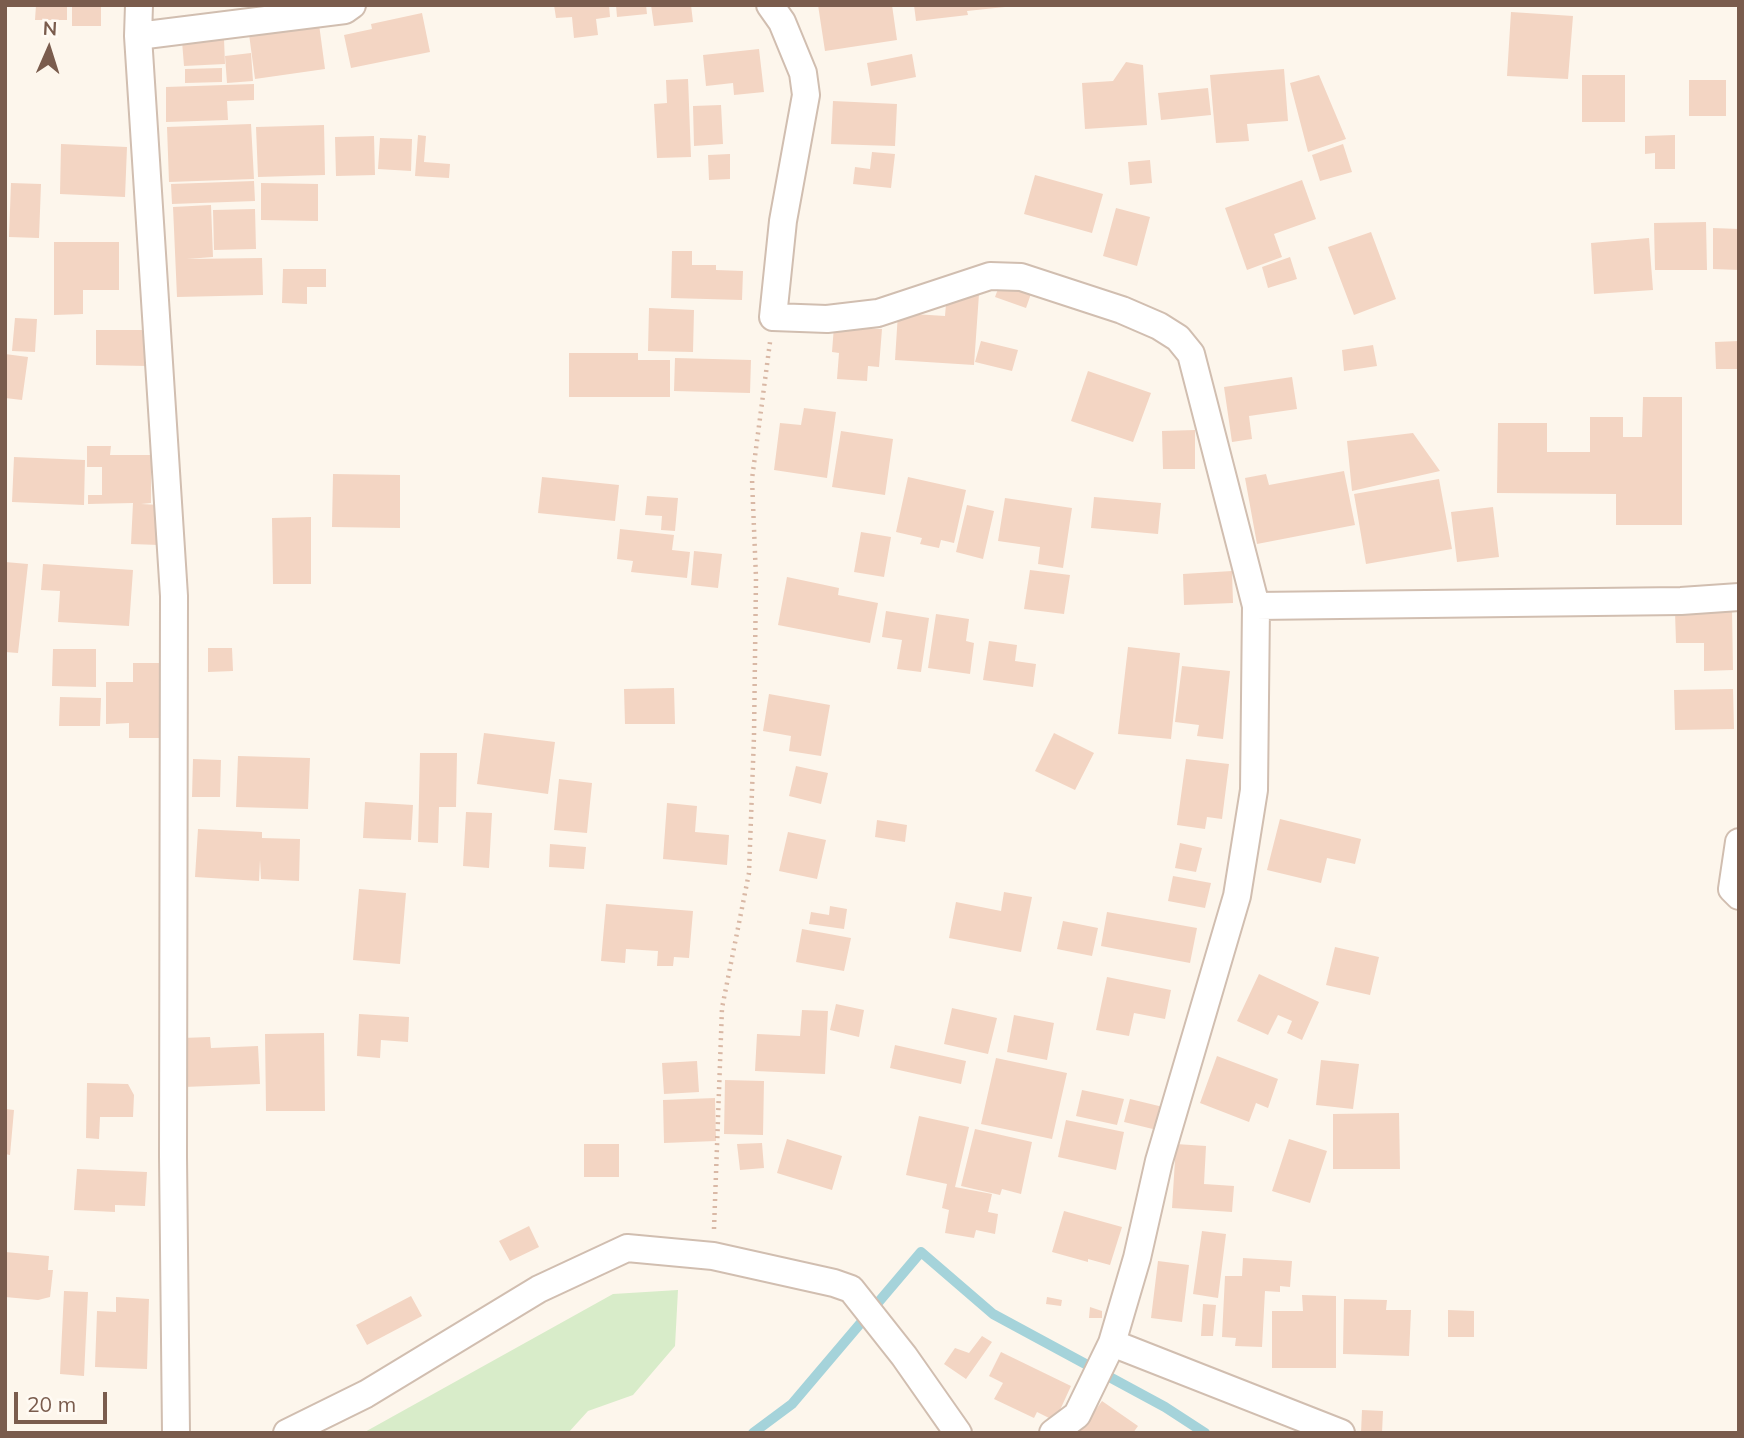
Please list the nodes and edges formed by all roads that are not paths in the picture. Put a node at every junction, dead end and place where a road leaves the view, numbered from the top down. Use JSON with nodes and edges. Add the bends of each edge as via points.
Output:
{"nodes":[{"id":1,"x":139,"y":5,"type":"edge"},
{"id":2,"x":352,"y":5,"type":"edge"},
{"id":3,"x":770,"y":5,"type":"edge"},
{"id":4,"x":138,"y":36,"type":"junction"},
{"id":5,"x":1739,"y":597,"type":"edge"},
{"id":6,"x":1256,"y":606,"type":"junction"},
{"id":7,"x":1739,"y":842,"type":"edge"},
{"id":8,"x":1739,"y":896,"type":"edge"},
{"id":9,"x":1112,"y":1343,"type":"junction"},
{"id":10,"x":176,"y":1433,"type":"edge"},
{"id":11,"x":287,"y":1433,"type":"edge"},
{"id":12,"x":958,"y":1433,"type":"edge"},
{"id":13,"x":1053,"y":1433,"type":"edge"},
{"id":14,"x":1341,"y":1433,"type":"edge"}],
"edges":[{"from":1,"to":4,"type":"street"},
{"from":2,"to":4,"type":"street","via":[[345,10]]},
{"from":3,"to":6,"type":"street","via":[[803,73],[806,95],[783,221],[773,317],[827,319],[878,313],[1000,276],[1021,277],[1159,326],[1191,354]]},
{"from":4,"to":10,"type":"street","via":[[174,596]]},
{"from":5,"to":6,"type":"street"},
{"from":6,"to":9,"type":"street","via":[[1254,790],[1237,896],[1159,1161]]},
{"from":7,"to":8,"type":"street","via":[[1732,889]]},
{"from":9,"to":13,"type":"street","via":[[1077,1415]]},
{"from":9,"to":14,"type":"street"},
{"from":11,"to":12,"type":"street","via":[[366,1394],[539,1289],[627,1248],[713,1256],[851,1289]]}]}
